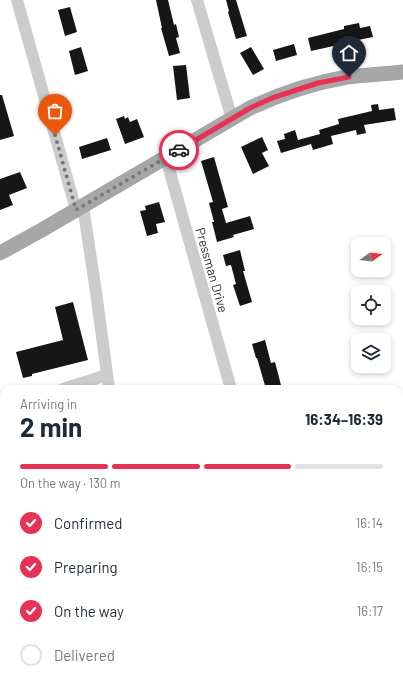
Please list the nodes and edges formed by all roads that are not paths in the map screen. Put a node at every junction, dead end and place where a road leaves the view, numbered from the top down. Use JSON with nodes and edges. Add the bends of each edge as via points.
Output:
{"nodes":[{"id":1,"x":17,"y":0,"type":"edge"},
{"id":2,"x":197,"y":0,"type":"edge"},
{"id":3,"x":403,"y":72,"type":"edge"},
{"id":4,"x":232,"y":119,"type":"junction"},
{"id":5,"x":166,"y":158,"type":"junction"},
{"id":6,"x":80,"y":208,"type":"junction"},
{"id":7,"x":0,"y":253,"type":"edge"},
{"id":8,"x":107,"y":375,"type":"junction"},
{"id":9,"x":76,"y":385,"type":"edge"},
{"id":10,"x":108,"y":385,"type":"edge"},
{"id":11,"x":230,"y":385,"type":"edge"}],
"edges":[{"from":1,"to":6,"type":"street"},
{"from":2,"to":4,"type":"street"},
{"from":3,"to":4,"type":"main road","via":[[318,83],[272,98]]},
{"from":4,"to":5,"type":"main road"},
{"from":5,"to":6,"type":"main road"},
{"from":5,"to":11,"type":"street","name":"Pressman Drive"},
{"from":6,"to":7,"type":"main road"},
{"from":6,"to":8,"type":"street","via":[[96,292]]},
{"from":8,"to":9,"type":"street"},
{"from":8,"to":10,"type":"street"}]}
